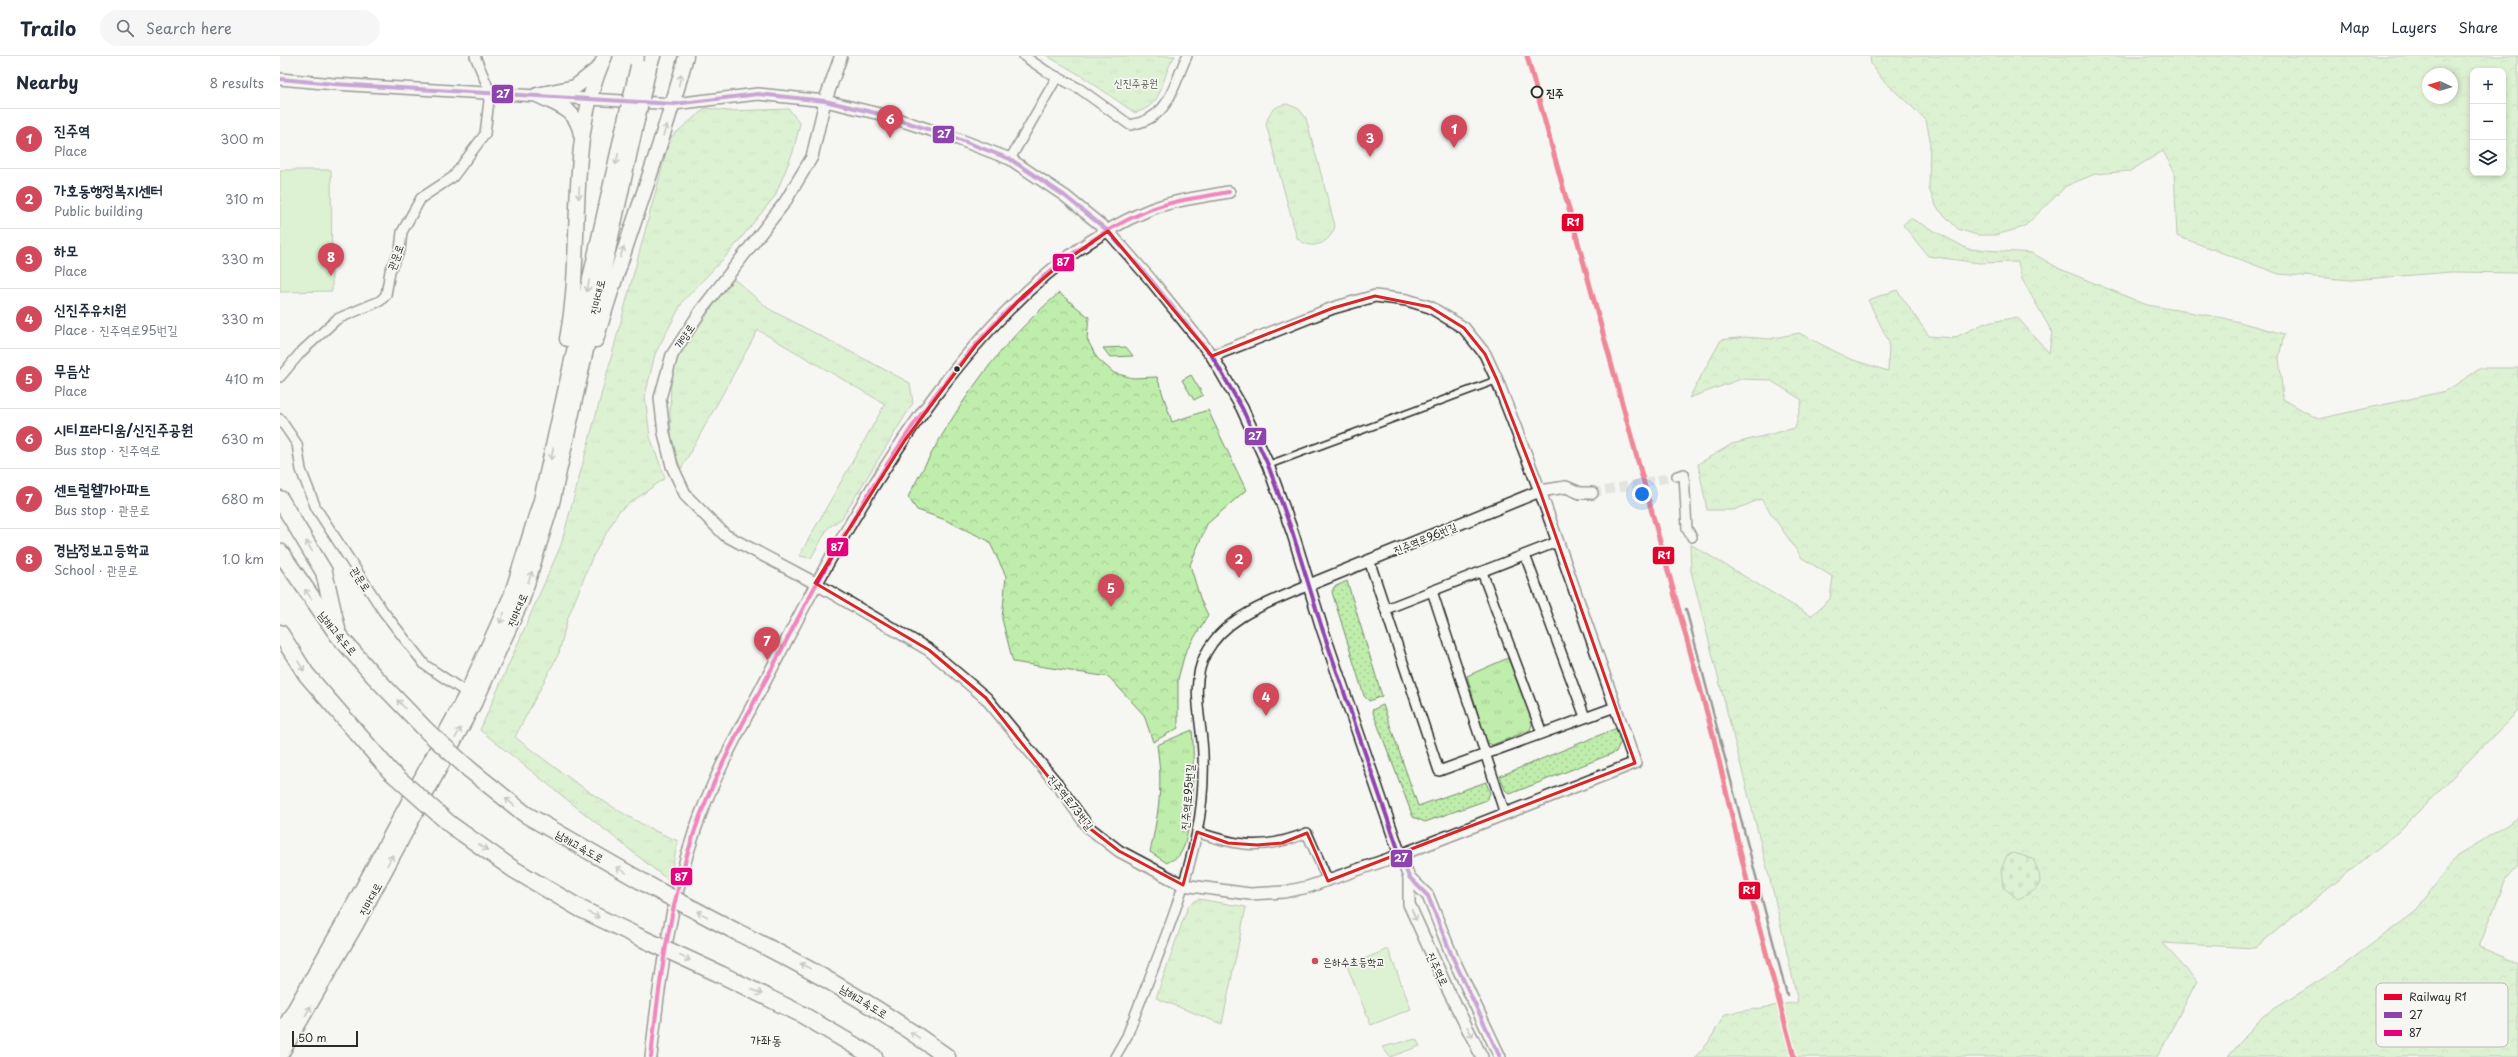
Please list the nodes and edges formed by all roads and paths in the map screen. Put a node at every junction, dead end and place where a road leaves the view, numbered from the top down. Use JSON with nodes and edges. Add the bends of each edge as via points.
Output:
{"nodes":[{"id":1,"x":475,"y":56,"type":"edge"},
{"id":2,"x":686,"y":56,"type":"edge"},
{"id":3,"x":841,"y":56,"type":"edge"},
{"id":4,"x":1024,"y":56,"type":"edge"},
{"id":5,"x":1187,"y":56,"type":"edge"},
{"id":6,"x":645,"y":61,"type":"edge"},
{"id":7,"x":602,"y":62,"type":"edge"},
{"id":8,"x":1058,"y":77,"type":"junction"},
{"id":9,"x":280,"y":79,"type":"edge"},
{"id":10,"x":490,"y":92,"type":"junction"},
{"id":11,"x":537,"y":95,"type":"junction"},
{"id":12,"x":589,"y":98,"type":"junction"},
{"id":13,"x":825,"y":101,"type":"junction"},
{"id":14,"x":674,"y":104,"type":"junction"},
{"id":15,"x":631,"y":120,"type":"junction"},
{"id":16,"x":582,"y":141,"type":"junction"},
{"id":17,"x":1010,"y":159,"type":"junction"},
{"id":18,"x":1229,"y":192,"type":"dead end"},
{"id":19,"x":1108,"y":231,"type":"junction"},
{"id":20,"x":1212,"y":356,"type":"junction"},
{"id":21,"x":280,"y":377,"type":"edge"},
{"id":22,"x":1498,"y":380,"type":"junction"},
{"id":23,"x":578,"y":382,"type":"junction"},
{"id":24,"x":280,"y":419,"type":"edge"},
{"id":25,"x":557,"y":431,"type":"junction"},
{"id":26,"x":1268,"y":465,"type":"junction"},
{"id":27,"x":1677,"y":476,"type":"dead end"},
{"id":28,"x":1540,"y":491,"type":"junction"},
{"id":29,"x":1592,"y":493,"type":"tunnel mouth"},
{"id":30,"x":280,"y":499,"type":"edge"},
{"id":31,"x":1692,"y":537,"type":"dead end"},
{"id":32,"x":1557,"y":542,"type":"junction"},
{"id":33,"x":280,"y":552,"type":"edge"},
{"id":34,"x":1525,"y":555,"type":"junction"},
{"id":35,"x":1369,"y":560,"type":"junction"},
{"id":36,"x":1482,"y":572,"type":"junction"},
{"id":37,"x":815,"y":583,"type":"junction"},
{"id":38,"x":1309,"y":585,"type":"junction"},
{"id":39,"x":1432,"y":591,"type":"junction"},
{"id":40,"x":1386,"y":609,"type":"junction"},
{"id":41,"x":280,"y":633,"type":"edge"},
{"id":42,"x":338,"y":635,"type":"junction"},
{"id":43,"x":467,"y":693,"type":"junction"},
{"id":44,"x":1615,"y":707,"type":"junction"},
{"id":45,"x":1585,"y":717,"type":"junction"},
{"id":46,"x":1542,"y":734,"type":"junction"},
{"id":47,"x":1486,"y":754,"type":"junction"},
{"id":48,"x":1505,"y":814,"type":"junction"},
{"id":49,"x":1197,"y":832,"type":"junction"},
{"id":50,"x":1400,"y":854,"type":"junction"},
{"id":51,"x":1409,"y":877,"type":"junction"},
{"id":52,"x":1328,"y":881,"type":"junction"},
{"id":53,"x":1183,"y":885,"type":"junction"},
{"id":54,"x":280,"y":1035,"type":"edge"},
{"id":55,"x":285,"y":1055,"type":"edge"},
{"id":56,"x":651,"y":1057,"type":"edge"},
{"id":57,"x":874,"y":1057,"type":"edge"},
{"id":58,"x":947,"y":1057,"type":"edge"},
{"id":59,"x":1115,"y":1057,"type":"edge"},
{"id":60,"x":1482,"y":1057,"type":"edge"},
{"id":61,"x":1500,"y":1057,"type":"edge"}],
"edges":[{"from":1,"to":10,"type":"street"},
{"from":14,"to":2,"type":"highway","one_way":true},
{"from":3,"to":13,"type":"main road","name":"개양로"},
{"from":4,"to":8,"type":"street"},
{"from":5,"to":8,"type":"street","via":[[1170,100],[1161,111],[1138,124],[1130,125],[1080,89]]},
{"from":6,"to":15,"type":"highway","bridge":true},
{"from":7,"to":11,"type":"highway","via":[[575,87]]},
{"from":7,"to":12,"type":"highway"},
{"from":8,"to":17,"type":"street"},
{"from":9,"to":10,"type":"street","name":"진주역로"},
{"from":10,"to":11,"type":"street","name":"진주역로"},
{"from":10,"to":21,"type":"street","name":"관문로","via":[[485,134],[453,177],[421,198],[402,232],[400,250],[390,271],[386,296],[337,319],[301,352]]},
{"from":11,"to":12,"type":"street","name":"진주역로"},
{"from":11,"to":16,"type":"highway","via":[[576,117]]},
{"from":12,"to":14,"type":"street","name":"진주역로"},
{"from":12,"to":16,"type":"highway"},
{"from":13,"to":14,"type":"street","name":"진주역로","via":[[758,94]]},
{"from":13,"to":17,"type":"street","name":"진주역로","via":[[884,115],[958,138]]},
{"from":13,"to":37,"type":"street","name":"개양로","via":[[812,157],[785,202],[702,309],[672,355],[660,398],[664,433],[672,466],[686,496],[725,535]]},
{"from":23,"to":14,"type":"highway","one_way":true,"via":[[591,357],[619,262]]},
{"from":15,"to":23,"type":"highway","name":"진마대로"},
{"from":15,"to":25,"type":"highway","name":"진마대로","one_way":true},
{"from":16,"to":25,"type":"highway","one_way":true,"via":[[570,325],[552,416]]},
{"from":17,"to":19,"type":"street","name":"진주역로","via":[[1065,196]]},
{"from":18,"to":19,"type":"street","via":[[1171,203],[1143,213]]},
{"from":19,"to":20,"type":"street","name":"진주역로"},
{"from":19,"to":37,"type":"street","via":[[1058,266],[1023,296],[976,345],[901,446]]},
{"from":20,"to":22,"type":"street","via":[[1333,308],[1375,296],[1407,300],[1430,307],[1464,328],[1485,354]]},
{"from":20,"to":26,"type":"street","name":"진주역로","via":[[1242,408]]},
{"from":22,"to":26,"type":"street"},
{"from":22,"to":28,"type":"street"},
{"from":55,"to":23,"type":"highway","name":"진마대로","one_way":true,"via":[[477,698],[505,641],[534,564],[552,503]]},
{"from":24,"to":43,"type":"street","name":"관문로","via":[[297,444],[301,470],[316,508],[383,612],[425,665]]},
{"from":25,"to":43,"type":"highway","name":"진마대로","one_way":true,"via":[[524,561],[495,636]]},
{"from":26,"to":38,"type":"street","name":"진주역로"},
{"from":27,"to":31,"type":"street","via":[[1684,474],[1687,529]]},
{"from":28,"to":29,"type":"street","name":"진주역로96번길","via":[[1566,487],[1580,493]]},
{"from":28,"to":32,"type":"street"},
{"from":28,"to":35,"type":"street","name":"진주역로96번길"},
{"from":42,"to":30,"type":"highway","one_way":true,"via":[[324,572]]},
{"from":32,"to":34,"type":"street"},
{"from":32,"to":44,"type":"street"},
{"from":42,"to":33,"type":"highway","name":"남해고속도로","one_way":true},
{"from":34,"to":36,"type":"street"},
{"from":34,"to":45,"type":"street"},
{"from":35,"to":38,"type":"street","name":"진주역로96번길"},
{"from":35,"to":40,"type":"street"},
{"from":36,"to":39,"type":"street"},
{"from":36,"to":46,"type":"street"},
{"from":37,"to":53,"type":"street","name":"진주역로73번길","via":[[929,650],[986,698],[1057,784],[1088,827],[1119,852]]},
{"from":37,"to":56,"type":"street","via":[[708,796],[694,832],[660,974]]},
{"from":38,"to":49,"type":"street","name":"진주역로95번길","via":[[1229,624],[1215,639],[1198,669],[1196,687],[1203,755]]},
{"from":38,"to":50,"type":"street","name":"진주역로"},
{"from":39,"to":40,"type":"street"},
{"from":39,"to":47,"type":"street"},
{"from":40,"to":47,"type":"street","via":[[1439,771]]},
{"from":41,"to":57,"type":"highway","one_way":true,"bridge":true,"via":[[306,674],[390,772],[451,825],[514,869],[581,909],[801,1014]]},
{"from":58,"to":42,"type":"highway","name":"남해고속도로","one_way":true,"bridge":true,"via":[[868,1003],[809,968],[655,889],[525,814],[428,732]]},
{"from":43,"to":54,"type":"highway","name":"진마대로","via":[[347,917]]},
{"from":44,"to":45,"type":"street"},
{"from":44,"to":48,"type":"street","name":"진주역로73번길","via":[[1635,763]]},
{"from":45,"to":46,"type":"street"},
{"from":46,"to":47,"type":"street"},
{"from":47,"to":48,"type":"street"},
{"from":48,"to":50,"type":"street","name":"진주역로73번길"},
{"from":49,"to":52,"type":"street","via":[[1228,843],[1257,846],[1282,843],[1307,833]]},
{"from":49,"to":53,"type":"street","name":"진주역로95번길"},
{"from":50,"to":51,"type":"street","name":"진주역로"},
{"from":50,"to":52,"type":"street","name":"진주역로73번길"},
{"from":51,"to":60,"type":"street","name":"진주역로","one_way":true,"via":[[1409,904]]},
{"from":51,"to":61,"type":"street","name":"진주역로","via":[[1428,896],[1452,956]]},
{"from":52,"to":53,"type":"street","name":"진주역로73번길","via":[[1284,892],[1250,894]]},
{"from":53,"to":59,"type":"street","name":"진주역로95번길","via":[[1127,1036]]}]}
